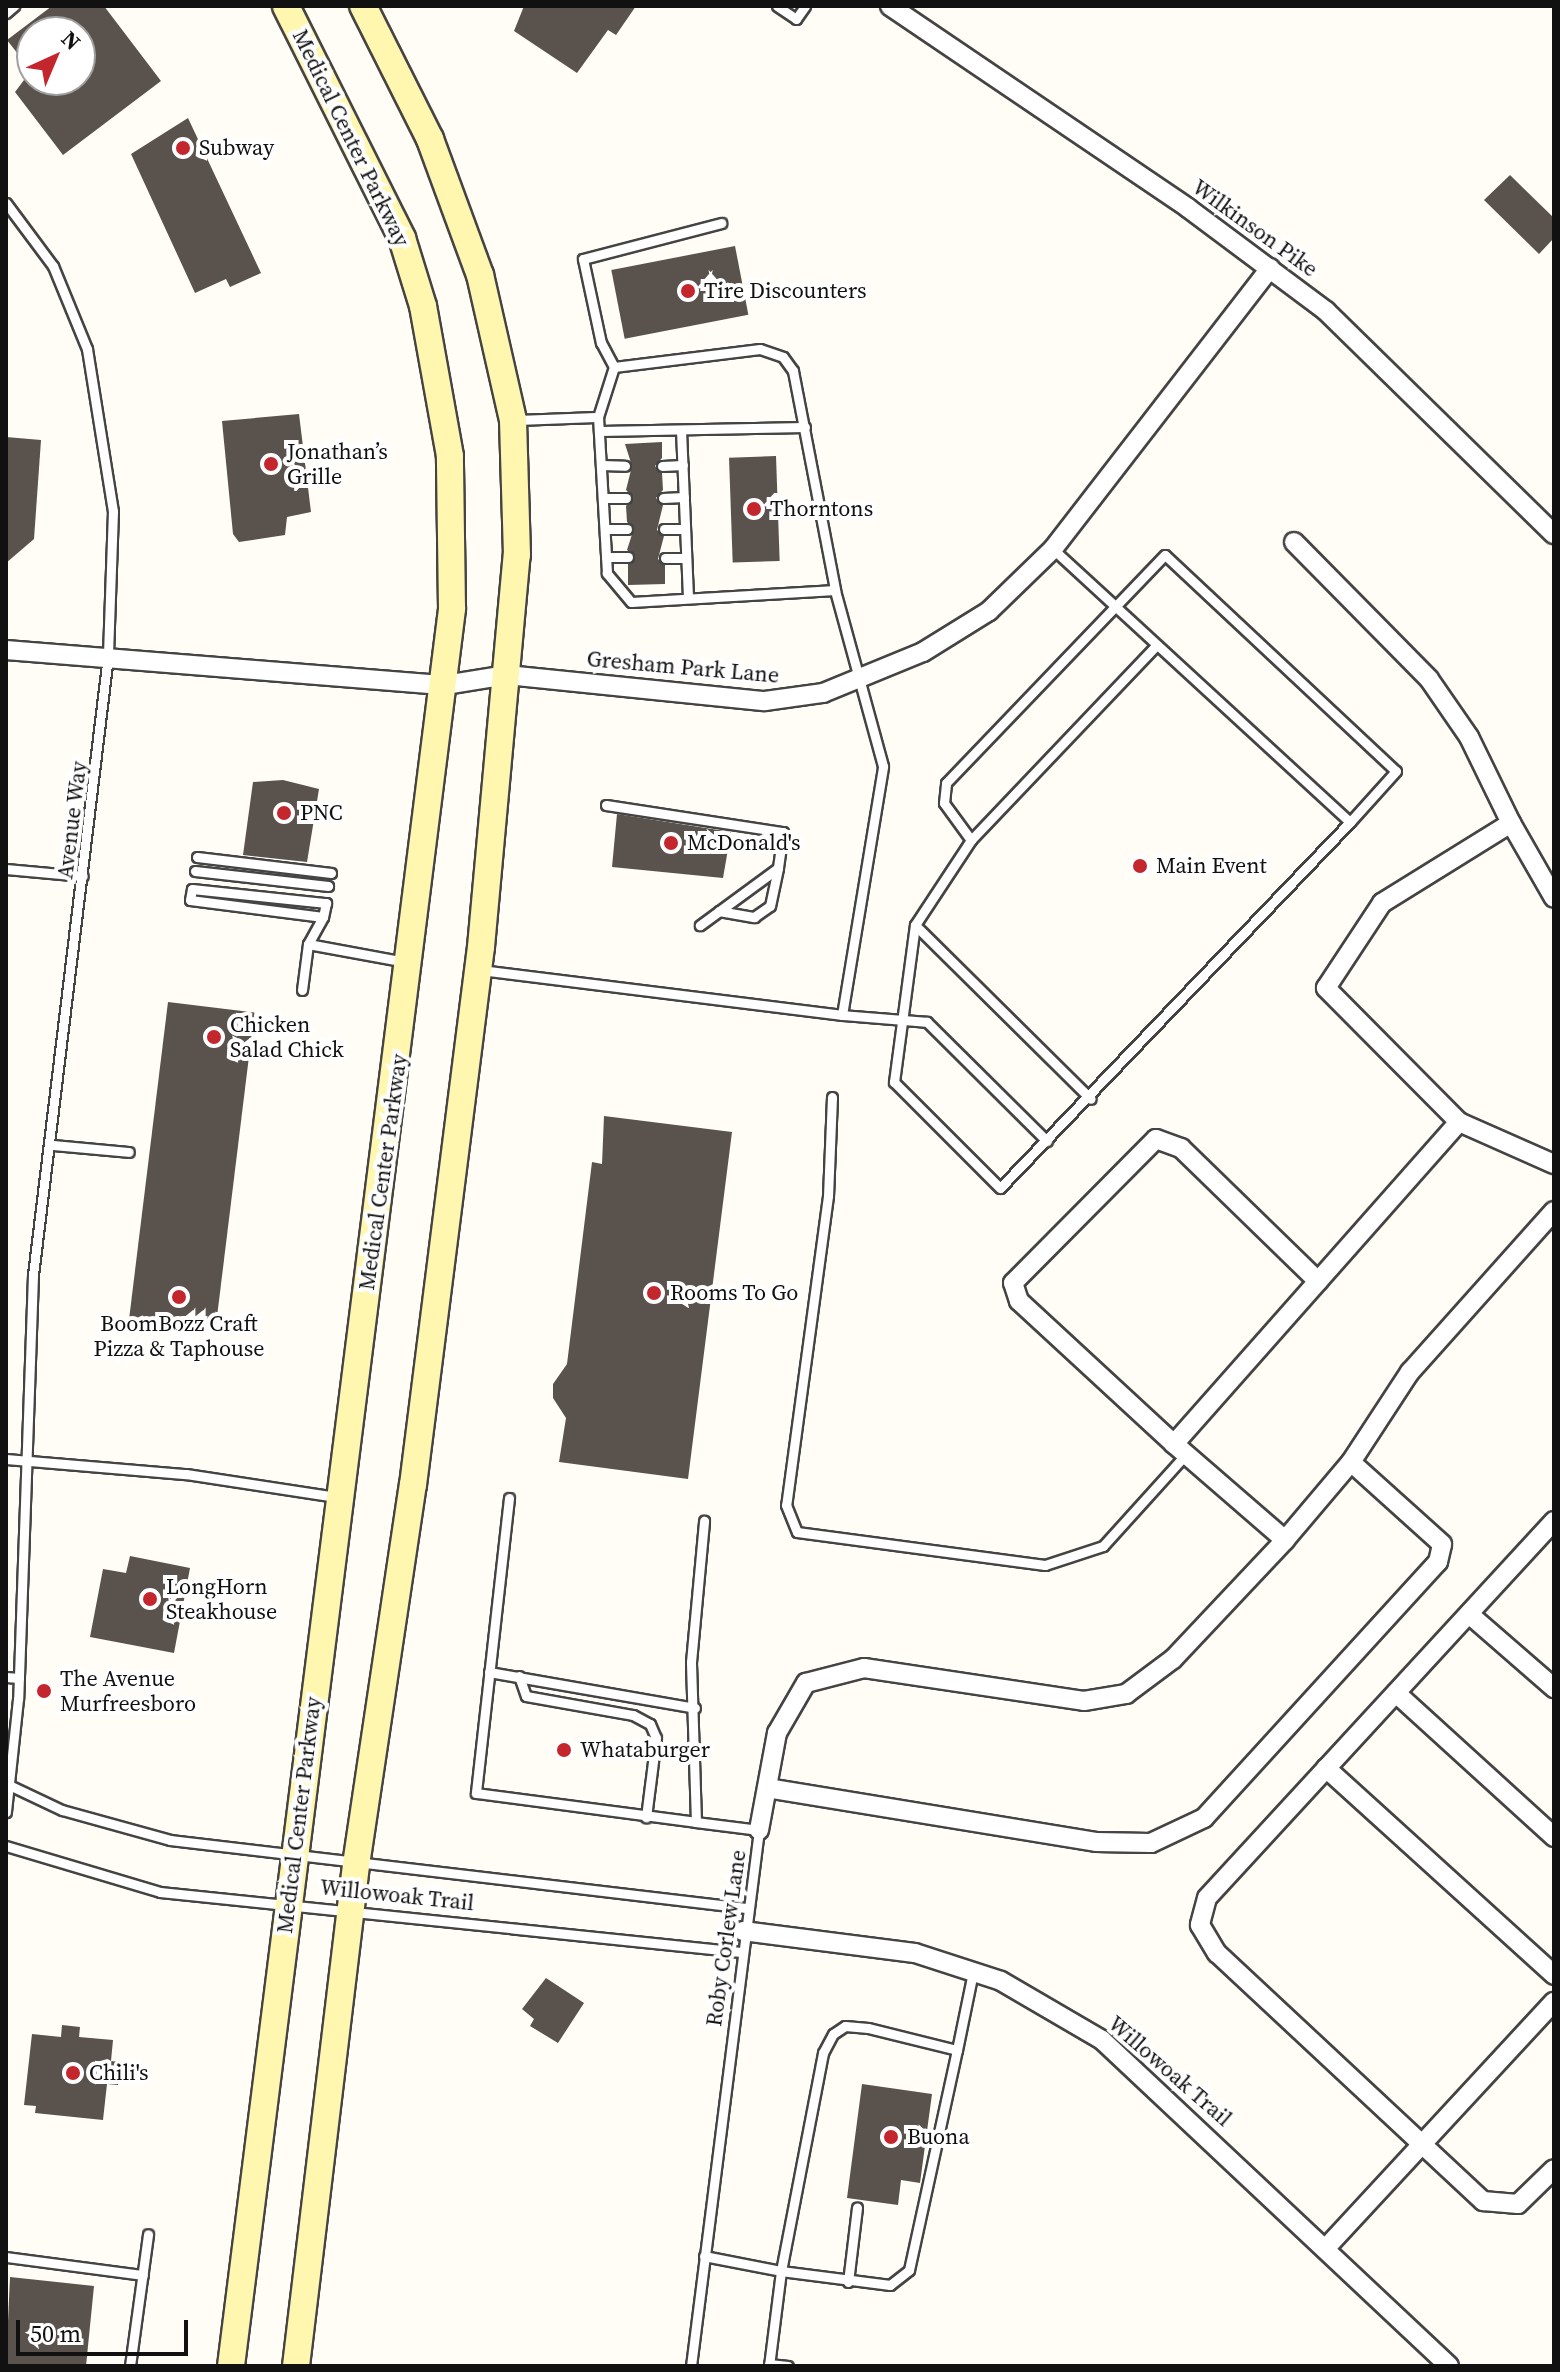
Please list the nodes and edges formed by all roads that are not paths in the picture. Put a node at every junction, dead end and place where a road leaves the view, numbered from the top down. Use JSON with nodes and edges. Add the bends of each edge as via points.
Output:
{"nodes":[{"id":1,"x":14,"y":6,"type":"edge"},
{"id":2,"x":363,"y":6,"type":"edge"},
{"id":3,"x":777,"y":6,"type":"edge"},
{"id":4,"x":805,"y":6,"type":"edge"},
{"id":5,"x":890,"y":6,"type":"edge"},
{"id":6,"x":289,"y":7,"type":"edge"},
{"id":7,"x":6,"y":13,"type":"edge"},
{"id":8,"x":6,"y":203,"type":"edge"},
{"id":9,"x":721,"y":223,"type":"dead end"},
{"id":10,"x":1270,"y":268,"type":"junction"},
{"id":11,"x":614,"y":367,"type":"junction"},
{"id":12,"x":598,"y":417,"type":"junction"},
{"id":13,"x":513,"y":420,"type":"junction"},
{"id":14,"x":805,"y":427,"type":"junction"},
{"id":15,"x":681,"y":430,"type":"junction"},
{"id":16,"x":600,"y":431,"type":"junction"},
{"id":17,"x":602,"y":465,"type":"junction"},
{"id":18,"x":683,"y":465,"type":"junction"},
{"id":19,"x":625,"y":466,"type":"dead end"},
{"id":20,"x":662,"y":466,"type":"dead end"},
{"id":21,"x":684,"y":497,"type":"junction"},
{"id":22,"x":603,"y":498,"type":"junction"},
{"id":23,"x":626,"y":498,"type":"dead end"},
{"id":24,"x":663,"y":498,"type":"dead end"},
{"id":25,"x":605,"y":529,"type":"junction"},
{"id":26,"x":627,"y":529,"type":"dead end"},
{"id":27,"x":664,"y":529,"type":"dead end"},
{"id":28,"x":685,"y":529,"type":"junction"},
{"id":29,"x":1554,"y":534,"type":"edge"},
{"id":30,"x":1294,"y":542,"type":"dead end"},
{"id":31,"x":1053,"y":549,"type":"junction"},
{"id":32,"x":606,"y":557,"type":"junction"},
{"id":33,"x":628,"y":557,"type":"dead end"},
{"id":34,"x":665,"y":558,"type":"dead end"},
{"id":35,"x":686,"y":558,"type":"junction"},
{"id":36,"x":835,"y":590,"type":"junction"},
{"id":37,"x":688,"y":598,"type":"junction"},
{"id":38,"x":1115,"y":606,"type":"junction"},
{"id":39,"x":1157,"y":645,"type":"junction"},
{"id":40,"x":6,"y":650,"type":"edge"},
{"id":41,"x":108,"y":656,"type":"junction"},
{"id":42,"x":507,"y":675,"type":"junction"},
{"id":43,"x":856,"y":683,"type":"junction"},
{"id":44,"x":445,"y":685,"type":"junction"},
{"id":45,"x":606,"y":805,"type":"dead end"},
{"id":46,"x":1350,"y":822,"type":"junction"},
{"id":47,"x":1511,"y":823,"type":"junction"},
{"id":48,"x":971,"y":840,"type":"junction"},
{"id":49,"x":197,"y":857,"type":"dead end"},
{"id":50,"x":778,"y":868,"type":"junction"},
{"id":51,"x":6,"y":869,"type":"edge"},
{"id":52,"x":195,"y":871,"type":"dead end"},
{"id":53,"x":331,"y":873,"type":"dead end"},
{"id":54,"x":83,"y":876,"type":"junction"},
{"id":55,"x":328,"y":886,"type":"dead end"},
{"id":56,"x":1554,"y":898,"type":"edge"},
{"id":57,"x":719,"y":911,"type":"junction"},
{"id":58,"x":323,"y":917,"type":"junction"},
{"id":59,"x":700,"y":925,"type":"dead end"},
{"id":60,"x":915,"y":925,"type":"junction"},
{"id":61,"x":308,"y":944,"type":"junction"},
{"id":62,"x":410,"y":962,"type":"junction"},
{"id":63,"x":478,"y":970,"type":"junction"},
{"id":64,"x":302,"y":990,"type":"dead end"},
{"id":65,"x":842,"y":1015,"type":"junction"},
{"id":66,"x":903,"y":1018,"type":"junction"},
{"id":67,"x":832,"y":1097,"type":"dead end"},
{"id":68,"x":1091,"y":1099,"type":"junction"},
{"id":69,"x":1459,"y":1122,"type":"junction"},
{"id":70,"x":1047,"y":1141,"type":"junction"},
{"id":71,"x":52,"y":1145,"type":"junction"},
{"id":72,"x":129,"y":1152,"type":"dead end"},
{"id":73,"x":1554,"y":1164,"type":"edge"},
{"id":74,"x":1554,"y":1211,"type":"edge"},
{"id":75,"x":1318,"y":1281,"type":"junction"},
{"id":76,"x":1180,"y":1449,"type":"junction"},
{"id":77,"x":6,"y":1459,"type":"edge"},
{"id":78,"x":24,"y":1462,"type":"junction"},
{"id":79,"x":1351,"y":1462,"type":"junction"},
{"id":80,"x":339,"y":1497,"type":"junction"},
{"id":81,"x":509,"y":1498,"type":"dead end"},
{"id":82,"x":704,"y":1521,"type":"dead end"},
{"id":83,"x":1554,"y":1521,"type":"edge"},
{"id":84,"x":1285,"y":1540,"type":"junction"},
{"id":85,"x":1469,"y":1614,"type":"junction"},
{"id":86,"x":489,"y":1672,"type":"junction"},
{"id":87,"x":519,"y":1676,"type":"junction"},
{"id":88,"x":6,"y":1677,"type":"edge"},
{"id":89,"x":19,"y":1678,"type":"junction"},
{"id":90,"x":1554,"y":1688,"type":"edge"},
{"id":91,"x":1396,"y":1693,"type":"junction"},
{"id":92,"x":695,"y":1708,"type":"junction"},
{"id":93,"x":1326,"y":1768,"type":"junction"},
{"id":94,"x":9,"y":1785,"type":"junction"},
{"id":95,"x":767,"y":1788,"type":"junction"},
{"id":96,"x":6,"y":1812,"type":"edge"},
{"id":97,"x":646,"y":1817,"type":"junction"},
{"id":98,"x":696,"y":1822,"type":"junction"},
{"id":99,"x":759,"y":1830,"type":"junction"},
{"id":100,"x":1554,"y":1837,"type":"edge"},
{"id":101,"x":6,"y":1846,"type":"edge"},
{"id":102,"x":293,"y":1857,"type":"junction"},
{"id":103,"x":356,"y":1865,"type":"junction"},
{"id":104,"x":287,"y":1907,"type":"junction"},
{"id":105,"x":746,"y":1908,"type":"junction"},
{"id":106,"x":352,"y":1916,"type":"junction"},
{"id":107,"x":743,"y":1931,"type":"junction"},
{"id":108,"x":741,"y":1952,"type":"junction"},
{"id":109,"x":973,"y":1972,"type":"junction"},
{"id":110,"x":1554,"y":1975,"type":"edge"},
{"id":111,"x":1554,"y":2002,"type":"edge"},
{"id":112,"x":957,"y":2050,"type":"junction"},
{"id":113,"x":1422,"y":2145,"type":"junction"},
{"id":114,"x":1554,"y":2169,"type":"edge"},
{"id":115,"x":857,"y":2208,"type":"dead end"},
{"id":116,"x":148,"y":2234,"type":"dead end"},
{"id":117,"x":1325,"y":2249,"type":"junction"},
{"id":118,"x":704,"y":2256,"type":"junction"},
{"id":119,"x":6,"y":2257,"type":"edge"},
{"id":120,"x":781,"y":2271,"type":"junction"},
{"id":121,"x":143,"y":2275,"type":"junction"},
{"id":122,"x":848,"y":2282,"type":"junction"},
{"id":123,"x":769,"y":2365,"type":"edge"},
{"id":124,"x":130,"y":2366,"type":"edge"},
{"id":125,"x":231,"y":2366,"type":"edge"},
{"id":126,"x":296,"y":2366,"type":"edge"},
{"id":127,"x":691,"y":2366,"type":"edge"},
{"id":128,"x":788,"y":2366,"type":"edge"},
{"id":129,"x":1449,"y":2366,"type":"edge"}],
"edges":[{"from":1,"to":7,"type":"lane"},
{"from":2,"to":13,"type":"main road","via":[[430,139],[480,275]]},
{"from":3,"to":4,"type":"lane","via":[[796,19]]},
{"from":5,"to":10,"type":"street","name":"Wilkinson Pike"},
{"from":6,"to":44,"type":"main road","name":"Medical Center Parkway","via":[[402,238],[423,306],[450,456],[452,608]]},
{"from":8,"to":41,"type":"lane","name":"Avenue Way","via":[[53,266],[87,349],[113,511]]},
{"from":9,"to":11,"type":"lane","via":[[583,259],[601,343]]},
{"from":10,"to":29,"type":"street","name":"Wilkinson Pike","via":[[1378,357]]},
{"from":10,"to":31,"type":"street","name":"Gresham Park Lane"},
{"from":11,"to":12,"type":"lane"},
{"from":11,"to":14,"type":"lane","via":[[760,349],[783,357],[793,371]]},
{"from":12,"to":13,"type":"lane"},
{"from":12,"to":16,"type":"lane"},
{"from":13,"to":42,"type":"main road","via":[[517,555]]},
{"from":14,"to":15,"type":"lane"},
{"from":14,"to":36,"type":"lane"},
{"from":15,"to":16,"type":"lane"},
{"from":15,"to":18,"type":"lane"},
{"from":16,"to":17,"type":"lane"},
{"from":17,"to":19,"type":"lane"},
{"from":17,"to":22,"type":"lane"},
{"from":18,"to":20,"type":"lane"},
{"from":18,"to":21,"type":"lane"},
{"from":21,"to":24,"type":"lane"},
{"from":21,"to":28,"type":"lane"},
{"from":22,"to":23,"type":"lane"},
{"from":22,"to":25,"type":"lane"},
{"from":25,"to":26,"type":"lane"},
{"from":25,"to":32,"type":"lane"},
{"from":27,"to":28,"type":"lane"},
{"from":28,"to":35,"type":"lane"},
{"from":30,"to":47,"type":"street","via":[[1429,679],[1469,737]]},
{"from":31,"to":38,"type":"lane"},
{"from":31,"to":43,"type":"street","name":"Gresham Park Lane","via":[[989,611],[923,652]]},
{"from":32,"to":33,"type":"lane"},
{"from":32,"to":37,"type":"lane","via":[[607,573],[631,602]]},
{"from":34,"to":35,"type":"lane"},
{"from":35,"to":37,"type":"lane"},
{"from":36,"to":37,"type":"lane"},
{"from":36,"to":43,"type":"lane"},
{"from":38,"to":39,"type":"lane"},
{"from":38,"to":46,"type":"lane","via":[[1165,555],[1396,771]]},
{"from":38,"to":48,"type":"lane","via":[[946,783],[944,803]]},
{"from":39,"to":46,"type":"lane"},
{"from":39,"to":48,"type":"lane"},
{"from":40,"to":41,"type":"street","name":"Gresham Park Lane"},
{"from":41,"to":44,"type":"street","name":"Gresham Park Lane"},
{"from":41,"to":54,"type":"lane","name":"Avenue Way"},
{"from":42,"to":43,"type":"street","name":"Gresham Park Lane","via":[[791,701]]},
{"from":42,"to":44,"type":"street","name":"Gresham Park Lane"},
{"from":42,"to":63,"type":"main road"},
{"from":43,"to":65,"type":"lane","via":[[883,766]]},
{"from":44,"to":62,"type":"main road","name":"Medical Center Parkway"},
{"from":45,"to":50,"type":"lane","via":[[783,832]]},
{"from":46,"to":68,"type":"lane"},
{"from":47,"to":56,"type":"street"},
{"from":47,"to":69,"type":"street","via":[[1382,903],[1326,988]]},
{"from":48,"to":60,"type":"lane"},
{"from":49,"to":53,"type":"lane"},
{"from":50,"to":57,"type":"lane"},
{"from":50,"to":57,"type":"lane","via":[[770,906],[754,917]]},
{"from":51,"to":54,"type":"lane"},
{"from":52,"to":55,"type":"lane"},
{"from":54,"to":71,"type":"lane","name":"Avenue Way"},
{"from":57,"to":59,"type":"lane"},
{"from":58,"to":58,"type":"lane","via":[[190,900],[192,889],[326,903]]},
{"from":58,"to":61,"type":"lane"},
{"from":60,"to":66,"type":"lane"},
{"from":60,"to":68,"type":"lane"},
{"from":61,"to":62,"type":"lane"},
{"from":61,"to":64,"type":"lane"},
{"from":62,"to":80,"type":"main road","name":"Medical Center Parkway"},
{"from":63,"to":65,"type":"lane"},
{"from":63,"to":103,"type":"main road","via":[[413,1485]]},
{"from":65,"to":66,"type":"lane"},
{"from":66,"to":70,"type":"lane","via":[[927,1022]]},
{"from":66,"to":70,"type":"lane","via":[[894,1082],[1000,1188]]},
{"from":67,"to":76,"type":"lane","via":[[828,1196],[786,1505],[797,1532],[1045,1565],[1103,1546]]},
{"from":68,"to":70,"type":"lane"},
{"from":69,"to":73,"type":"street"},
{"from":69,"to":75,"type":"street"},
{"from":71,"to":72,"type":"lane"},
{"from":71,"to":78,"type":"lane","name":"Avenue Way","via":[[33,1275]]},
{"from":74,"to":79,"type":"street","via":[[1410,1372]]},
{"from":75,"to":76,"type":"street"},
{"from":75,"to":76,"type":"street","via":[[1181,1148],[1156,1139],[1013,1283],[1019,1301]]},
{"from":76,"to":84,"type":"street"},
{"from":77,"to":78,"type":"lane"},
{"from":78,"to":80,"type":"lane","via":[[186,1474]]},
{"from":78,"to":89,"type":"lane","name":"Avenue Way"},
{"from":79,"to":84,"type":"street"},
{"from":79,"to":95,"type":"street","via":[[1442,1544],[1438,1562],[1204,1818],[1151,1843],[1096,1842]]},
{"from":80,"to":102,"type":"main road","name":"Medical Center Parkway"},
{"from":81,"to":86,"type":"lane"},
{"from":82,"to":92,"type":"lane","via":[[691,1662]]},
{"from":83,"to":85,"type":"street"},
{"from":84,"to":95,"type":"street","via":[[1173,1659],[1126,1694],[1084,1701],[864,1668],[806,1683],[777,1733]]},
{"from":85,"to":90,"type":"street"},
{"from":85,"to":91,"type":"street"},
{"from":86,"to":87,"type":"lane"},
{"from":86,"to":97,"type":"lane","name":"Roby Corlew Lane","via":[[476,1793]]},
{"from":87,"to":92,"type":"lane"},
{"from":87,"to":97,"type":"lane","via":[[526,1696],[633,1715],[650,1724],[656,1738]]},
{"from":88,"to":89,"type":"lane"},
{"from":89,"to":94,"type":"lane","name":"Avenue Way"},
{"from":91,"to":93,"type":"street"},
{"from":91,"to":100,"type":"street"},
{"from":92,"to":98,"type":"lane"},
{"from":93,"to":110,"type":"street"},
{"from":93,"to":113,"type":"street","via":[[1207,1898],[1200,1925],[1217,1953]]},
{"from":94,"to":96,"type":"lane","name":"Avenue Way"},
{"from":94,"to":102,"type":"lane","name":"Willowoak Trail","via":[[62,1810],[170,1840]]},
{"from":95,"to":99,"type":"street"},
{"from":97,"to":98,"type":"lane","name":"Roby Corlew Lane"},
{"from":98,"to":99,"type":"lane","name":"Roby Corlew Lane"},
{"from":99,"to":105,"type":"lane","name":"Roby Corlew Lane"},
{"from":101,"to":104,"type":"lane","name":"Willowoak Trail","via":[[160,1892]]},
{"from":102,"to":103,"type":"lane","name":"Willowoak Trail"},
{"from":102,"to":104,"type":"main road","name":"Medical Center Parkway"},
{"from":103,"to":105,"type":"lane","name":"Willowoak Trail"},
{"from":103,"to":106,"type":"main road"},
{"from":104,"to":106,"type":"lane","name":"Willowoak Trail"},
{"from":104,"to":125,"type":"main road","name":"Medical Center Parkway"},
{"from":105,"to":107,"type":"lane","name":"Roby Corlew Lane"},
{"from":106,"to":108,"type":"lane","name":"Willowoak Trail"},
{"from":106,"to":126,"type":"main road"},
{"from":107,"to":108,"type":"lane","name":"Roby Corlew Lane"},
{"from":107,"to":109,"type":"street","name":"Willowoak Trail","via":[[915,1953]]},
{"from":108,"to":118,"type":"lane","name":"Roby Corlew Lane"},
{"from":109,"to":112,"type":"lane"},
{"from":109,"to":117,"type":"street","name":"Willowoak Trail","via":[[1102,2040]]},
{"from":111,"to":113,"type":"street"},
{"from":112,"to":120,"type":"lane","via":[[868,2028],[845,2026],[833,2034],[823,2053]]},
{"from":112,"to":122,"type":"lane","via":[[909,2270],[890,2285]]},
{"from":113,"to":114,"type":"street","via":[[1483,2201],[1502,2205],[1518,2204]]},
{"from":113,"to":117,"type":"street"},
{"from":115,"to":122,"type":"lane"},
{"from":116,"to":121,"type":"lane"},
{"from":117,"to":129,"type":"street","name":"Willowoak Trail"},
{"from":118,"to":120,"type":"lane"},
{"from":118,"to":127,"type":"lane","name":"Roby Corlew Lane"},
{"from":119,"to":121,"type":"lane"},
{"from":120,"to":122,"type":"lane"},
{"from":120,"to":123,"type":"lane"},
{"from":121,"to":124,"type":"lane"},
{"from":123,"to":128,"type":"lane"}]}
